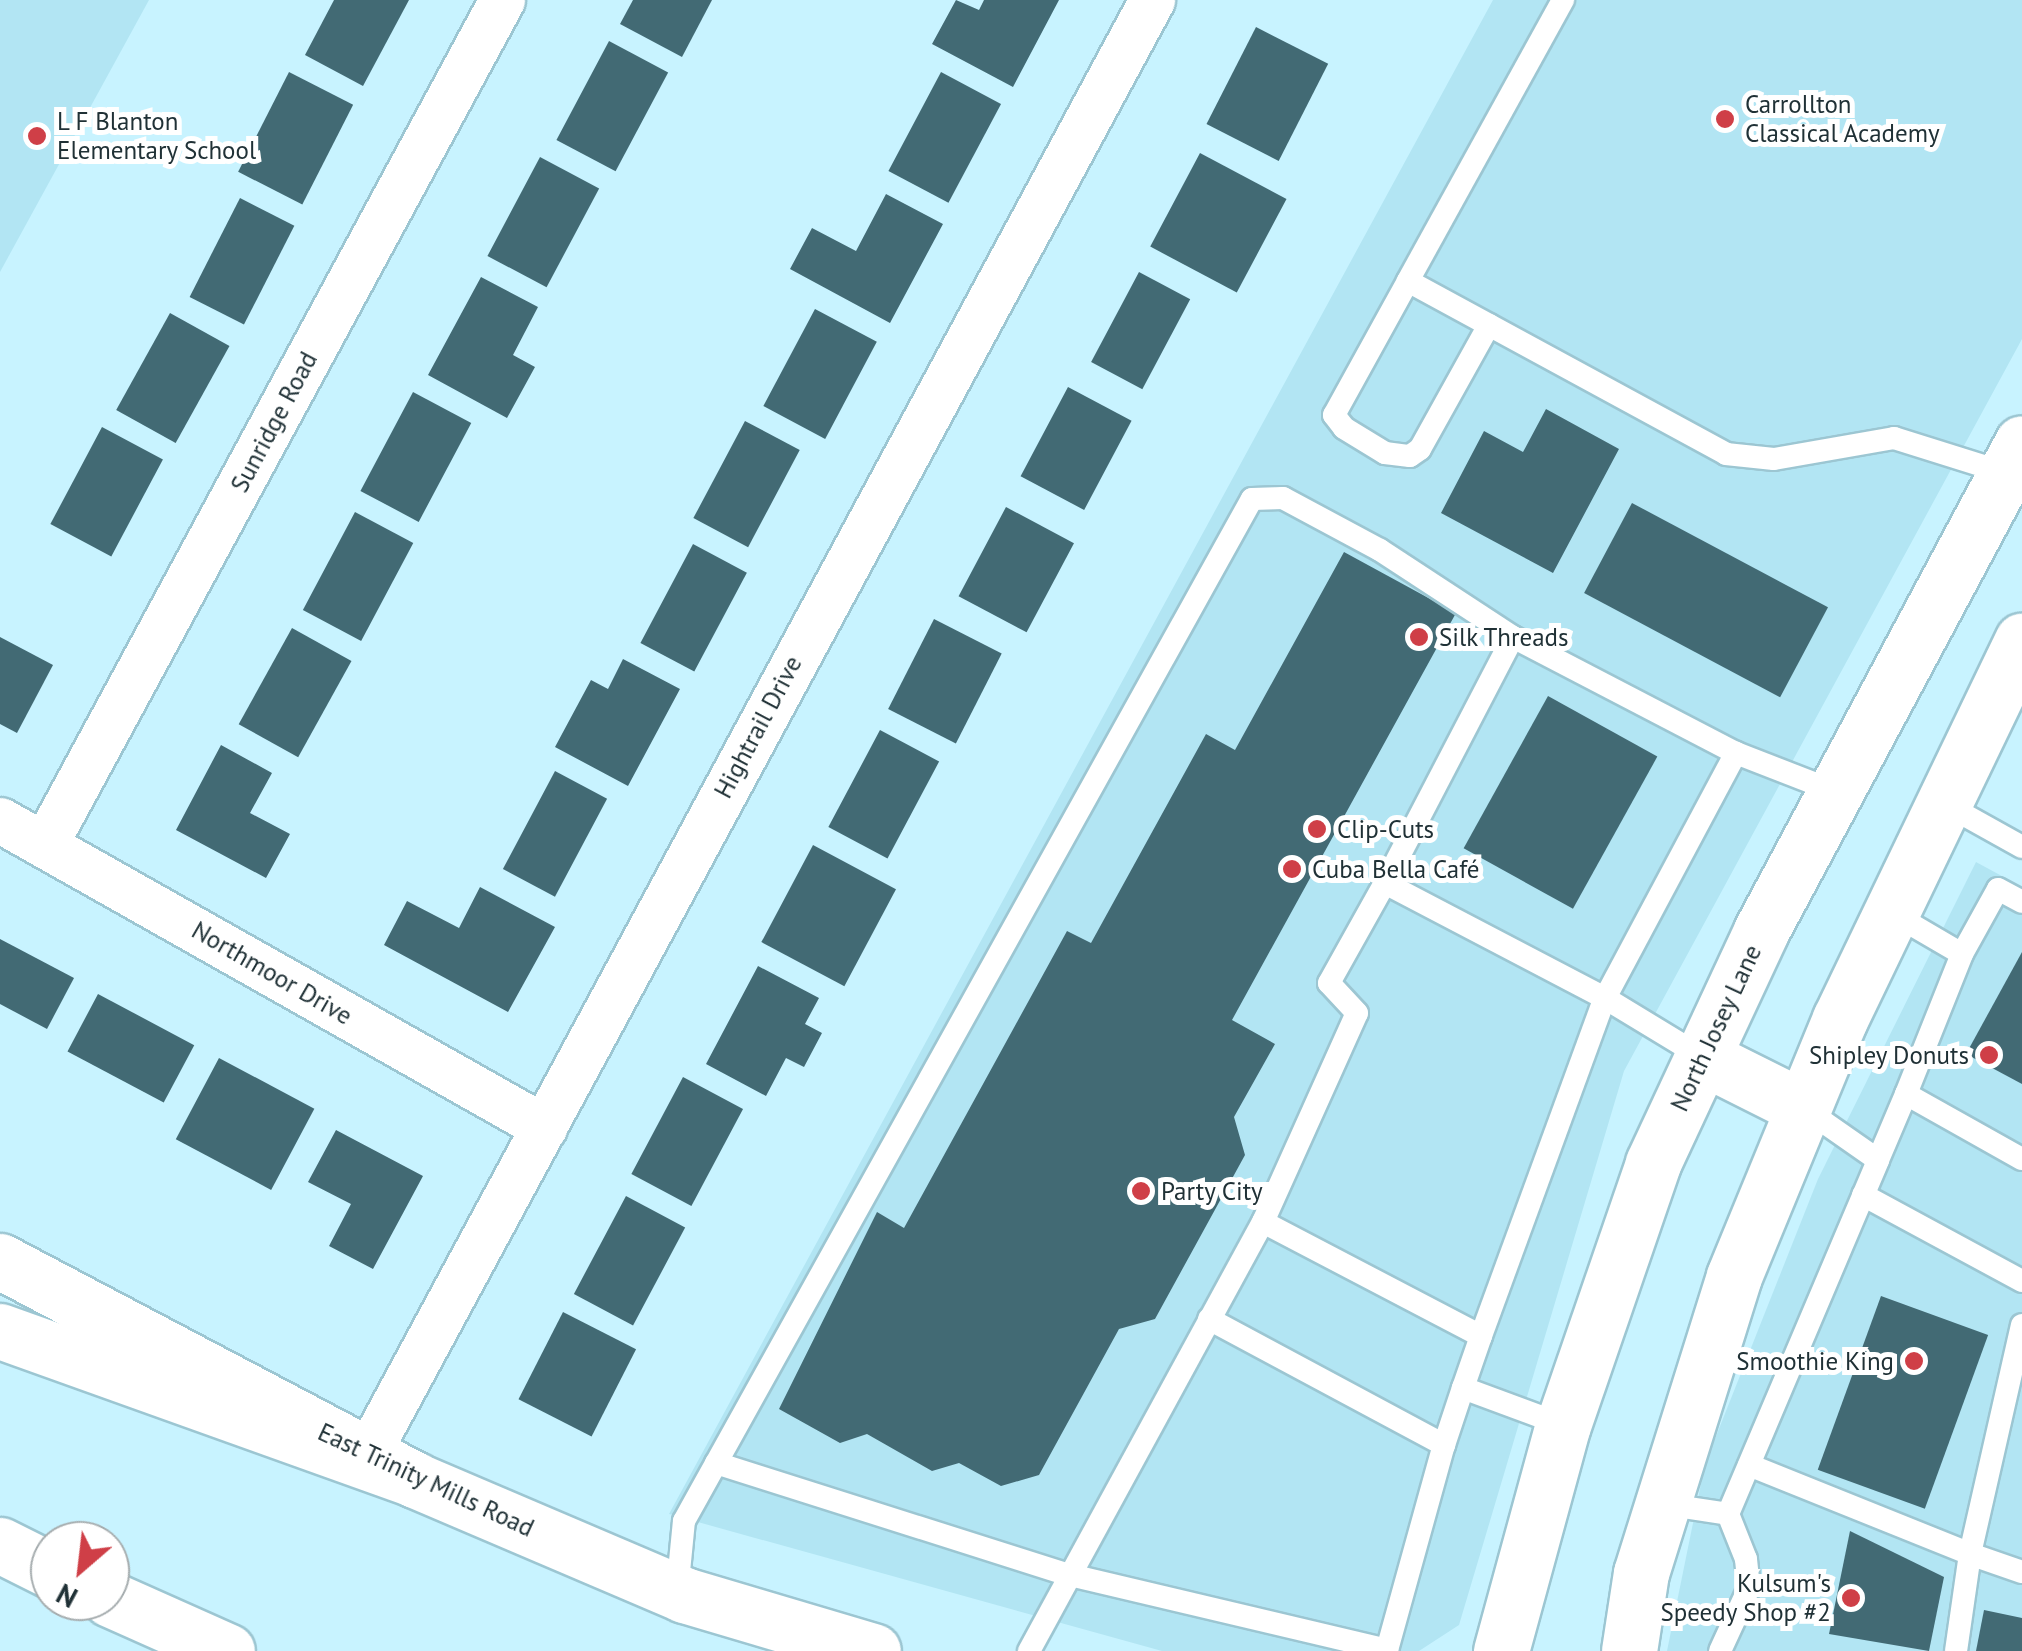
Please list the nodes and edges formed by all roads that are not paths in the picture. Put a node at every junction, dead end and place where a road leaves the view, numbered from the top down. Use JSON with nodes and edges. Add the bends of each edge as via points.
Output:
{"nodes":[{"id":1,"x":502,"y":0,"type":"edge"},
{"id":2,"x":1152,"y":0,"type":"edge"},
{"id":3,"x":1563,"y":0,"type":"edge"},
{"id":4,"x":1408,"y":281,"type":"junction"},
{"id":5,"x":1489,"y":326,"type":"junction"},
{"id":6,"x":2017,"y":466,"type":"edge"},
{"id":7,"x":1514,"y":637,"type":"junction"},
{"id":8,"x":2022,"y":641,"type":"edge"},
{"id":9,"x":1736,"y":753,"type":"junction"},
{"id":10,"x":1834,"y":791,"type":"junction"},
{"id":11,"x":1942,"y":803,"type":"junction"},
{"id":12,"x":0,"y":820,"type":"edge"},
{"id":13,"x":46,"y":844,"type":"junction"},
{"id":14,"x":2022,"y":847,"type":"edge"},
{"id":15,"x":1384,"y":883,"type":"junction"},
{"id":16,"x":2022,"y":902,"type":"edge"},
{"id":17,"x":1890,"y":912,"type":"junction"},
{"id":18,"x":1962,"y":954,"type":"junction"},
{"id":19,"x":1605,"y":998,"type":"junction"},
{"id":20,"x":1702,"y":1057,"type":"junction"},
{"id":21,"x":1906,"y":1094,"type":"junction"},
{"id":22,"x":1802,"y":1108,"type":"junction"},
{"id":23,"x":544,"y":1128,"type":"junction"},
{"id":24,"x":2022,"y":1159,"type":"edge"},
{"id":25,"x":1878,"y":1160,"type":"junction"},
{"id":26,"x":1864,"y":1194,"type":"junction"},
{"id":27,"x":1263,"y":1222,"type":"junction"},
{"id":28,"x":0,"y":1261,"type":"edge"},
{"id":29,"x":2022,"y":1281,"type":"edge"},
{"id":30,"x":1210,"y":1319,"type":"junction"},
{"id":31,"x":2022,"y":1324,"type":"edge"},
{"id":32,"x":0,"y":1331,"type":"edge"},
{"id":33,"x":1481,"y":1336,"type":"junction"},
{"id":34,"x":1463,"y":1388,"type":"junction"},
{"id":35,"x":1563,"y":1425,"type":"junction"},
{"id":36,"x":1444,"y":1445,"type":"junction"},
{"id":37,"x":366,"y":1456,"type":"junction"},
{"id":38,"x":716,"y":1462,"type":"junction"},
{"id":39,"x":1749,"y":1465,"type":"junction"},
{"id":40,"x":415,"y":1480,"type":"junction"},
{"id":41,"x":1661,"y":1503,"type":"junction"},
{"id":42,"x":1728,"y":1514,"type":"junction"},
{"id":43,"x":0,"y":1545,"type":"edge"},
{"id":44,"x":1970,"y":1554,"type":"junction"},
{"id":45,"x":30,"y":1560,"type":"edge"},
{"id":46,"x":2022,"y":1572,"type":"edge"},
{"id":47,"x":1066,"y":1574,"type":"junction"},
{"id":48,"x":676,"y":1592,"type":"junction"},
{"id":49,"x":130,"y":1608,"type":"edge"},
{"id":50,"x":1506,"y":1630,"type":"edge"},
{"id":51,"x":227,"y":1651,"type":"edge"},
{"id":52,"x":873,"y":1651,"type":"edge"},
{"id":53,"x":1029,"y":1651,"type":"edge"},
{"id":54,"x":1477,"y":1651,"type":"edge"},
{"id":55,"x":1628,"y":1651,"type":"edge"},
{"id":56,"x":1720,"y":1651,"type":"edge"},
{"id":57,"x":1956,"y":1651,"type":"edge"}],
"edges":[{"from":1,"to":13,"type":"street","name":"Sunridge Road"},
{"from":2,"to":23,"type":"street","name":"Hightrail Drive"},
{"from":3,"to":4,"type":"lane"},
{"from":4,"to":5,"type":"lane"},
{"from":4,"to":5,"type":"lane","via":[[1334,415],[1385,452],[1410,456],[1420,449]]},
{"from":5,"to":6,"type":"lane","via":[[1726,454],[1774,459],[1894,438]]},
{"from":6,"to":10,"type":"main road","name":"North Josey Lane"},
{"from":7,"to":9,"type":"lane"},
{"from":7,"to":15,"type":"lane"},
{"from":7,"to":38,"type":"lane","via":[[1380,550],[1283,498],[1252,499]]},
{"from":8,"to":11,"type":"main road"},
{"from":9,"to":10,"type":"lane"},
{"from":9,"to":19,"type":"lane"},
{"from":10,"to":20,"type":"main road","name":"North Josey Lane"},
{"from":11,"to":14,"type":"lane"},
{"from":11,"to":17,"type":"main road"},
{"from":12,"to":13,"type":"street","name":"Northmoor Drive"},
{"from":13,"to":23,"type":"street","name":"Northmoor Drive"},
{"from":15,"to":19,"type":"lane"},
{"from":15,"to":27,"type":"lane","via":[[1329,983],[1357,1013]]},
{"from":16,"to":18,"type":"lane","via":[[1998,889]]},
{"from":17,"to":18,"type":"lane"},
{"from":17,"to":22,"type":"main road"},
{"from":18,"to":21,"type":"lane"},
{"from":19,"to":20,"type":"lane"},
{"from":19,"to":33,"type":"lane"},
{"from":20,"to":22,"type":"main road"},
{"from":20,"to":35,"type":"main road","name":"North Josey Lane","via":[[1653,1162]]},
{"from":21,"to":24,"type":"lane"},
{"from":21,"to":25,"type":"lane"},
{"from":22,"to":25,"type":"lane"},
{"from":22,"to":41,"type":"main road","via":[[1734,1276]]},
{"from":23,"to":37,"type":"street","name":"Hightrail Drive"},
{"from":25,"to":26,"type":"lane"},
{"from":26,"to":29,"type":"lane"},
{"from":26,"to":39,"type":"lane"},
{"from":27,"to":30,"type":"lane"},
{"from":27,"to":33,"type":"lane"},
{"from":28,"to":37,"type":"main road","name":"East Trinity Mills Road"},
{"from":30,"to":36,"type":"lane"},
{"from":30,"to":47,"type":"lane"},
{"from":31,"to":44,"type":"lane"},
{"from":32,"to":40,"type":"main road"},
{"from":33,"to":34,"type":"lane"},
{"from":34,"to":35,"type":"lane"},
{"from":34,"to":36,"type":"lane"},
{"from":35,"to":50,"type":"main road","name":"North Josey Lane"},
{"from":36,"to":47,"type":"lane","via":[[1387,1650]]},
{"from":37,"to":40,"type":"main road","name":"East Trinity Mills Road"},
{"from":38,"to":47,"type":"lane"},
{"from":38,"to":48,"type":"lane","via":[[684,1521]]},
{"from":39,"to":42,"type":"lane"},
{"from":39,"to":44,"type":"lane"},
{"from":40,"to":48,"type":"main road","name":"East Trinity Mills Road"},
{"from":41,"to":42,"type":"lane"},
{"from":41,"to":55,"type":"main road","via":[[1640,1573]]},
{"from":42,"to":56,"type":"lane","via":[[1746,1559],[1749,1588]]},
{"from":43,"to":45,"type":"main road"},
{"from":44,"to":46,"type":"lane"},
{"from":44,"to":57,"type":"lane"},
{"from":47,"to":53,"type":"lane"},
{"from":48,"to":52,"type":"main road","name":"East Trinity Mills Road"},
{"from":49,"to":51,"type":"main road"},
{"from":50,"to":54,"type":"main road"}]}
